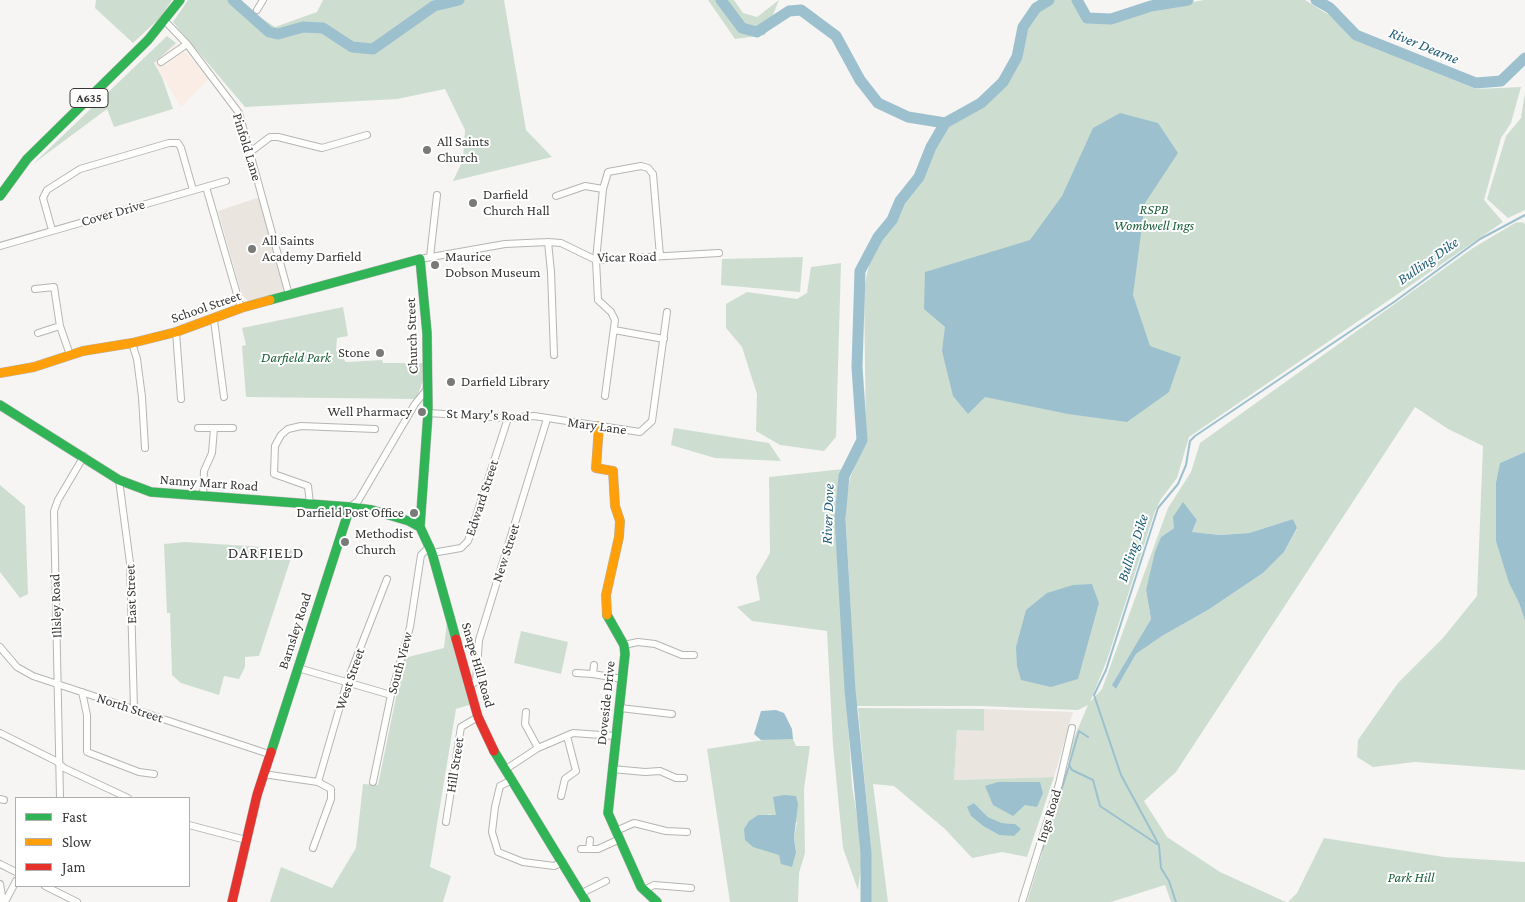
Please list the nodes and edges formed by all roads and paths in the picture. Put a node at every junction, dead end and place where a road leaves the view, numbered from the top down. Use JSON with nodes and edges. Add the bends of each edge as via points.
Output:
{"nodes":[{"id":1,"x":180,"y":0,"type":"edge"},
{"id":2,"x":263,"y":0,"type":"edge"},
{"id":3,"x":257,"y":10,"type":"dead end"},
{"id":4,"x":165,"y":21,"type":"junction"},
{"id":5,"x":187,"y":44,"type":"junction"},
{"id":6,"x":161,"y":62,"type":"dead end"},
{"id":7,"x":366,"y":135,"type":"dead end"},
{"id":8,"x":250,"y":153,"type":"junction"},
{"id":9,"x":226,"y":181,"type":"dead end"},
{"id":10,"x":206,"y":187,"type":"junction"},
{"id":11,"x":193,"y":190,"type":"junction"},
{"id":12,"x":603,"y":190,"type":"junction"},
{"id":13,"x":437,"y":195,"type":"dead end"},
{"id":14,"x":0,"y":196,"type":"edge"},
{"id":15,"x":556,"y":196,"type":"dead end"},
{"id":16,"x":52,"y":230,"type":"junction"},
{"id":17,"x":548,"y":242,"type":"junction"},
{"id":18,"x":0,"y":246,"type":"edge"},
{"id":19,"x":718,"y":253,"type":"dead end"},
{"id":20,"x":660,"y":256,"type":"junction"},
{"id":21,"x":430,"y":257,"type":"junction"},
{"id":22,"x":420,"y":259,"type":"junction"},
{"id":23,"x":596,"y":260,"type":"junction"},
{"id":24,"x":35,"y":289,"type":"dead end"},
{"id":25,"x":289,"y":294,"type":"junction"},
{"id":26,"x":241,"y":308,"type":"junction"},
{"id":27,"x":667,"y":312,"type":"dead end"},
{"id":28,"x":214,"y":320,"type":"junction"},
{"id":29,"x":60,"y":326,"type":"junction"},
{"id":30,"x":614,"y":330,"type":"junction"},
{"id":31,"x":176,"y":332,"type":"junction"},
{"id":32,"x":38,"y":333,"type":"dead end"},
{"id":33,"x":664,"y":339,"type":"junction"},
{"id":34,"x":132,"y":343,"type":"junction"},
{"id":35,"x":70,"y":355,"type":"junction"},
{"id":36,"x":554,"y":355,"type":"dead end"},
{"id":37,"x":0,"y":373,"type":"edge"},
{"id":38,"x":427,"y":389,"type":"junction"},
{"id":39,"x":606,"y":396,"type":"dead end"},
{"id":40,"x":224,"y":397,"type":"dead end"},
{"id":41,"x":181,"y":399,"type":"dead end"},
{"id":42,"x":0,"y":405,"type":"edge"},
{"id":43,"x":428,"y":413,"type":"junction"},
{"id":44,"x":508,"y":418,"type":"junction"},
{"id":45,"x":548,"y":419,"type":"junction"},
{"id":46,"x":599,"y":426,"type":"junction"},
{"id":47,"x":198,"y":428,"type":"dead end"},
{"id":48,"x":214,"y":428,"type":"junction"},
{"id":49,"x":233,"y":428,"type":"dead end"},
{"id":50,"x":376,"y":429,"type":"dead end"},
{"id":51,"x":145,"y":448,"type":"dead end"},
{"id":52,"x":84,"y":456,"type":"junction"},
{"id":53,"x":119,"y":480,"type":"junction"},
{"id":54,"x":203,"y":496,"type":"junction"},
{"id":55,"x":310,"y":504,"type":"junction"},
{"id":56,"x":350,"y":507,"type":"junction"},
{"id":57,"x":420,"y":527,"type":"junction"},
{"id":58,"x":431,"y":549,"type":"junction"},
{"id":59,"x":387,"y":579,"type":"dead end"},
{"id":60,"x":624,"y":645,"type":"junction"},
{"id":61,"x":0,"y":647,"type":"edge"},
{"id":62,"x":694,"y":655,"type":"dead end"},
{"id":63,"x":594,"y":665,"type":"dead end"},
{"id":64,"x":298,"y":668,"type":"junction"},
{"id":65,"x":576,"y":673,"type":"dead end"},
{"id":66,"x":593,"y":674,"type":"junction"},
{"id":67,"x":622,"y":679,"type":"junction"},
{"id":68,"x":347,"y":682,"type":"junction"},
{"id":69,"x":58,"y":683,"type":"junction"},
{"id":70,"x":469,"y":685,"type":"junction"},
{"id":71,"x":82,"y":692,"type":"junction"},
{"id":72,"x":391,"y":695,"type":"junction"},
{"id":73,"x":620,"y":708,"type":"junction"},
{"id":74,"x":134,"y":709,"type":"junction"},
{"id":75,"x":526,"y":712,"type":"dead end"},
{"id":76,"x":672,"y":714,"type":"dead end"},
{"id":77,"x":478,"y":717,"type":"junction"},
{"id":78,"x":1072,"y":728,"type":"dead end"},
{"id":79,"x":0,"y":733,"type":"edge"},
{"id":80,"x":566,"y":736,"type":"junction"},
{"id":81,"x":615,"y":736,"type":"junction"},
{"id":82,"x":538,"y":748,"type":"junction"},
{"id":83,"x":270,"y":754,"type":"junction"},
{"id":84,"x":60,"y":764,"type":"junction"},
{"id":85,"x":506,"y":769,"type":"junction"},
{"id":86,"x":612,"y":769,"type":"junction"},
{"id":87,"x":154,"y":774,"type":"dead end"},
{"id":88,"x":263,"y":774,"type":"junction"},
{"id":89,"x":684,"y":778,"type":"dead end"},
{"id":90,"x":512,"y":780,"type":"junction"},
{"id":91,"x":318,"y":782,"type":"junction"},
{"id":92,"x":373,"y":782,"type":"dead end"},
{"id":93,"x":561,"y":796,"type":"dead end"},
{"id":94,"x":60,"y":797,"type":"edge"},
{"id":95,"x":126,"y":797,"type":"edge"},
{"id":96,"x":446,"y":822,"type":"dead end"},
{"id":97,"x":190,"y":825,"type":"edge"},
{"id":98,"x":687,"y":832,"type":"dead end"},
{"id":99,"x":618,"y":835,"type":"junction"},
{"id":100,"x":246,"y":840,"type":"junction"},
{"id":101,"x":590,"y":840,"type":"dead end"},
{"id":102,"x":313,"y":848,"type":"dead end"},
{"id":103,"x":581,"y":849,"type":"dead end"},
{"id":104,"x":589,"y":849,"type":"junction"},
{"id":105,"x":563,"y":862,"type":"junction"},
{"id":106,"x":0,"y":864,"type":"edge"},
{"id":107,"x":15,"y":872,"type":"edge"},
{"id":108,"x":606,"y":881,"type":"dead end"},
{"id":109,"x":15,"y":883,"type":"edge"},
{"id":110,"x":0,"y":884,"type":"edge"},
{"id":111,"x":47,"y":887,"type":"edge"},
{"id":112,"x":691,"y":888,"type":"dead end"},
{"id":113,"x":644,"y":890,"type":"junction"},
{"id":114,"x":582,"y":893,"type":"junction"},
{"id":115,"x":4,"y":902,"type":"edge"},
{"id":116,"x":77,"y":902,"type":"edge"},
{"id":117,"x":232,"y":902,"type":"edge"},
{"id":118,"x":586,"y":902,"type":"edge"},
{"id":119,"x":657,"y":902,"type":"edge"},
{"id":120,"x":1022,"y":902,"type":"edge"}],
"edges":[{"from":1,"to":4,"type":"main road","number":"A635"},
{"from":2,"to":3,"type":"street"},
{"from":4,"to":5,"type":"street","name":"Pinfold Lane"},
{"from":4,"to":14,"type":"main road","number":"A635","via":[[27,159]]},
{"from":5,"to":6,"type":"street"},
{"from":5,"to":8,"type":"street","name":"Pinfold Lane","via":[[240,113]]},
{"from":7,"to":8,"type":"street","via":[[322,148],[270,138]]},
{"from":8,"to":25,"type":"street","name":"Pinfold Lane"},
{"from":9,"to":10,"type":"street","name":"Cover Drive"},
{"from":10,"to":11,"type":"street","name":"Cover Drive"},
{"from":10,"to":26,"type":"street"},
{"from":11,"to":16,"type":"street","name":"Cover Drive"},
{"from":11,"to":16,"type":"street","via":[[181,148],[178,143],[169,143],[80,169],[47,190],[43,198]]},
{"from":12,"to":15,"type":"street","via":[[585,186]]},
{"from":12,"to":20,"type":"street","via":[[608,172],[641,166],[648,168],[653,174]]},
{"from":12,"to":23,"type":"street"},
{"from":13,"to":21,"type":"street"},
{"from":16,"to":18,"type":"street","name":"Cover Drive"},
{"from":17,"to":21,"type":"street","name":"Vicar Road","via":[[505,244]]},
{"from":17,"to":23,"type":"street","name":"Vicar Road","via":[[562,243]]},
{"from":17,"to":36,"type":"street"},
{"from":19,"to":20,"type":"street","name":"Vicar Road"},
{"from":20,"to":23,"type":"street","name":"Vicar Road"},
{"from":21,"to":22,"type":"street","name":"Vicar Road"},
{"from":22,"to":25,"type":"main road","name":"School Street"},
{"from":22,"to":38,"type":"main road","name":"Church Street","via":[[428,333]]},
{"from":23,"to":30,"type":"street","via":[[598,300],[611,312],[615,320]]},
{"from":24,"to":29,"type":"street","via":[[54,286]]},
{"from":25,"to":26,"type":"main road","name":"School Street"},
{"from":26,"to":28,"type":"main road","name":"School Street"},
{"from":27,"to":33,"type":"street"},
{"from":28,"to":31,"type":"main road","name":"School Street"},
{"from":28,"to":40,"type":"street"},
{"from":29,"to":32,"type":"street"},
{"from":29,"to":35,"type":"street"},
{"from":30,"to":33,"type":"street"},
{"from":30,"to":39,"type":"street"},
{"from":31,"to":34,"type":"main road","name":"School Street"},
{"from":31,"to":41,"type":"street"},
{"from":33,"to":46,"type":"street","name":"Mary Lane","via":[[652,421],[640,432]]},
{"from":34,"to":35,"type":"main road","name":"School Street"},
{"from":34,"to":51,"type":"street","via":[[142,397]]},
{"from":35,"to":37,"type":"main road","name":"School Street","via":[[34,367]]},
{"from":38,"to":43,"type":"main road","name":"Church Street"},
{"from":38,"to":56,"type":"street","name":"Barnsley Road","via":[[358,501]]},
{"from":42,"to":52,"type":"main road","name":"Nanny Marr Road"},
{"from":43,"to":44,"type":"street","name":"St Mary's Road"},
{"from":43,"to":57,"type":"main road"},
{"from":44,"to":45,"type":"street","name":"St Mary's Road","via":[[534,416]]},
{"from":44,"to":58,"type":"street","name":"Edward Street","via":[[468,542],[461,548]]},
{"from":45,"to":46,"type":"street","name":"Mary Lane"},
{"from":45,"to":70,"type":"street","name":"New Street","via":[[479,640],[476,682]]},
{"from":46,"to":60,"type":"main road","name":"Doveside Drive","via":[[596,468],[614,471],[615,506],[620,521],[605,607],[607,617]]},
{"from":47,"to":48,"type":"street"},
{"from":48,"to":49,"type":"street"},
{"from":48,"to":54,"type":"street","via":[[212,453],[204,471]]},
{"from":50,"to":55,"type":"street","via":[[301,426],[288,429],[281,435],[275,446],[274,474],[308,486]]},
{"from":52,"to":53,"type":"main road","name":"Nanny Marr Road"},
{"from":52,"to":69,"type":"street","name":"Illsley Road","via":[[54,512]]},
{"from":53,"to":54,"type":"main road","name":"Nanny Marr Road","via":[[151,492]]},
{"from":53,"to":74,"type":"street","name":"East Street","via":[[130,563]]},
{"from":54,"to":55,"type":"main road","name":"Nanny Marr Road"},
{"from":55,"to":56,"type":"main road","name":"Nanny Marr Road"},
{"from":56,"to":57,"type":"main road","name":"Nanny Marr Road","via":[[372,510]]},
{"from":56,"to":64,"type":"main road","name":"Barnsley Road"},
{"from":57,"to":58,"type":"main road","name":"Snape Hill Road"},
{"from":58,"to":70,"type":"main road","name":"Snape Hill Road"},
{"from":58,"to":72,"type":"street","name":"South View","via":[[421,555],[410,627]]},
{"from":59,"to":68,"type":"street","name":"West Street"},
{"from":60,"to":62,"type":"street","via":[[638,642],[655,644],[682,655]]},
{"from":60,"to":67,"type":"main road","name":"Doveside Drive"},
{"from":61,"to":69,"type":"street","name":"North Street","via":[[24,672]]},
{"from":63,"to":66,"type":"street"},
{"from":64,"to":68,"type":"street"},
{"from":64,"to":83,"type":"main road","name":"Barnsley Road"},
{"from":65,"to":66,"type":"street"},
{"from":66,"to":67,"type":"street"},
{"from":67,"to":73,"type":"main road","name":"Doveside Drive"},
{"from":68,"to":72,"type":"street"},
{"from":68,"to":91,"type":"street","name":"West Street"},
{"from":69,"to":71,"type":"street","name":"North Street"},
{"from":69,"to":84,"type":"street","name":"Illsley Road"},
{"from":70,"to":77,"type":"main road","name":"Snape Hill Road"},
{"from":71,"to":74,"type":"street","name":"North Street"},
{"from":71,"to":87,"type":"street","via":[[87,715],[88,752],[139,772]]},
{"from":72,"to":92,"type":"street","name":"South View"},
{"from":73,"to":76,"type":"street"},
{"from":73,"to":81,"type":"main road","name":"Doveside Drive"},
{"from":74,"to":83,"type":"street","name":"North Street"},
{"from":75,"to":82,"type":"street","via":[[525,724]]},
{"from":77,"to":85,"type":"main road","name":"Snape Hill Road"},
{"from":77,"to":96,"type":"street","name":"Hill Street","via":[[461,727]]},
{"from":78,"to":120,"type":"street","name":"Ings Road","via":[[1059,784]]},
{"from":79,"to":84,"type":"street"},
{"from":80,"to":81,"type":"street","via":[[573,733]]},
{"from":80,"to":82,"type":"street"},
{"from":80,"to":93,"type":"street","via":[[576,771],[565,779]]},
{"from":81,"to":86,"type":"main road","name":"Doveside Drive"},
{"from":82,"to":85,"type":"street"},
{"from":83,"to":88,"type":"main road","name":"Barnsley Road"},
{"from":84,"to":94,"type":"street","name":"Illsley Road"},
{"from":84,"to":95,"type":"street"},
{"from":85,"to":90,"type":"main road","name":"Snape Hill Road"},
{"from":86,"to":89,"type":"street","via":[[660,771]]},
{"from":86,"to":99,"type":"main road","name":"Doveside Drive","via":[[608,813]]},
{"from":88,"to":91,"type":"street"},
{"from":88,"to":100,"type":"main road","name":"Barnsley Road"},
{"from":90,"to":105,"type":"main road","name":"Snape Hill Road"},
{"from":90,"to":105,"type":"street","via":[[500,786],[492,832],[495,847],[501,855],[523,862],[554,866]]},
{"from":91,"to":102,"type":"street","via":[[331,789],[331,799]]},
{"from":97,"to":100,"type":"street"},
{"from":98,"to":99,"type":"street","via":[[666,831],[634,823]]},
{"from":99,"to":104,"type":"street","via":[[598,849]]},
{"from":99,"to":113,"type":"main road","name":"Doveside Drive"},
{"from":100,"to":117,"type":"main road","name":"Barnsley Road"},
{"from":101,"to":104,"type":"street"},
{"from":103,"to":104,"type":"street"},
{"from":105,"to":114,"type":"main road","name":"Snape Hill Road"},
{"from":106,"to":107,"type":"street"},
{"from":108,"to":114,"type":"street"},
{"from":109,"to":115,"type":"street"},
{"from":110,"to":115,"type":"street"},
{"from":111,"to":116,"type":"street"},
{"from":112,"to":113,"type":"street","via":[[654,885]]},
{"from":113,"to":119,"type":"main road","name":"Doveside Drive"},
{"from":114,"to":118,"type":"main road","name":"Snape Hill Road"}]}
